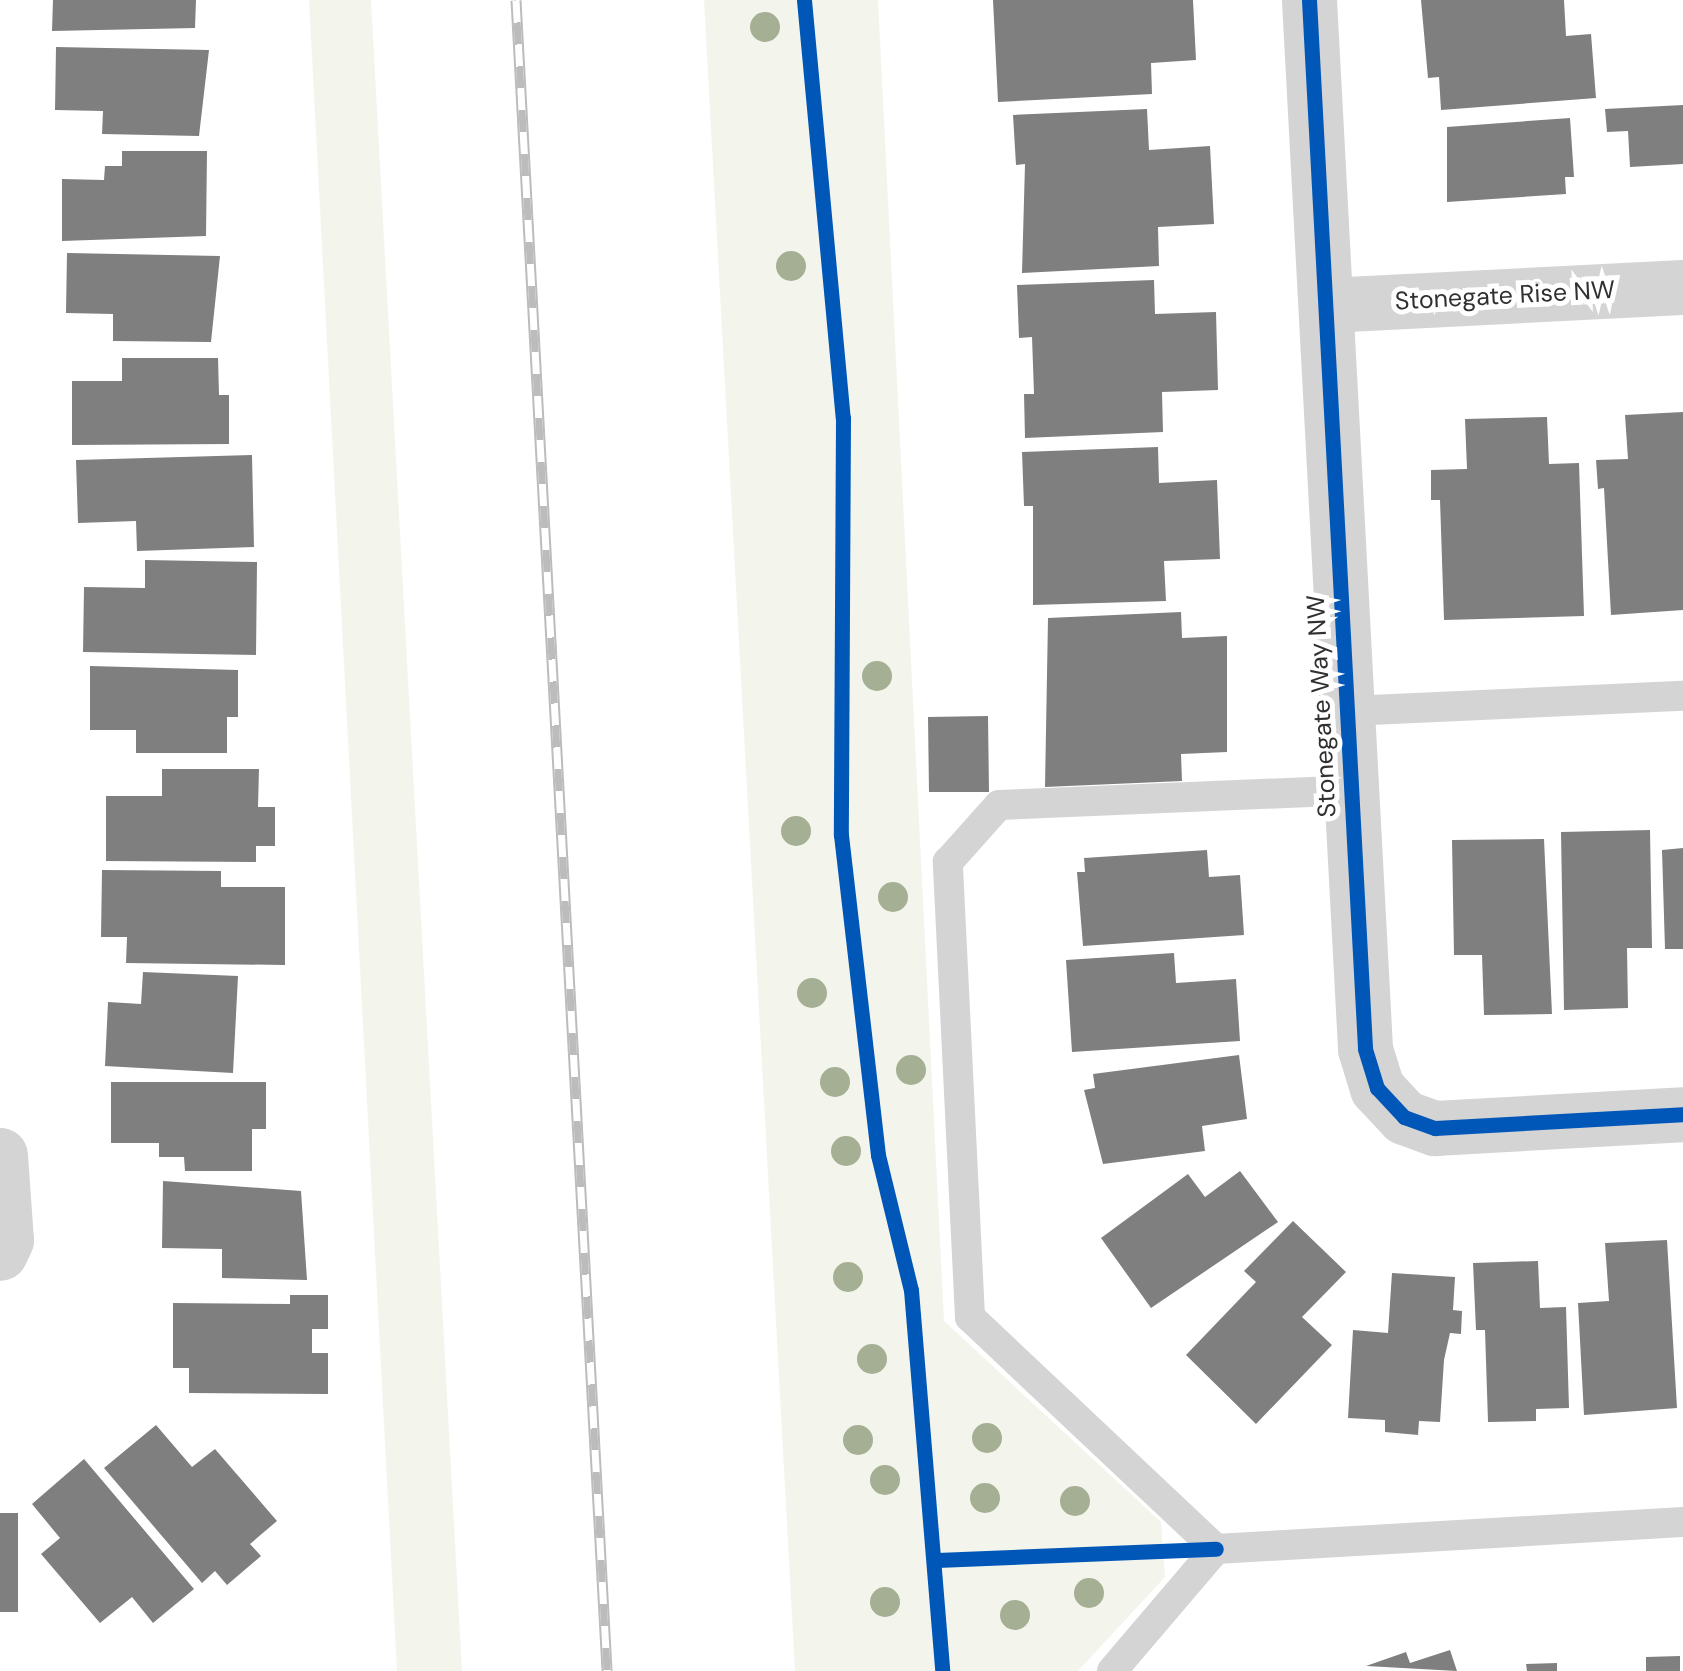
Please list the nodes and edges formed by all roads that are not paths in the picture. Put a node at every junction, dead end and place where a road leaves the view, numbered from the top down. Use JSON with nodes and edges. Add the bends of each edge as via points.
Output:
{"nodes":[{"id":1,"x":1308,"y":0,"type":"edge"},
{"id":2,"x":1683,"y":287,"type":"edge"},
{"id":3,"x":1327,"y":305,"type":"junction"},
{"id":4,"x":1683,"y":696,"type":"edge"},
{"id":5,"x":1348,"y":711,"type":"junction"},
{"id":6,"x":1352,"y":790,"type":"junction"},
{"id":7,"x":1683,"y":1114,"type":"edge"},
{"id":8,"x":0,"y":1155,"type":"edge"},
{"id":9,"x":0,"y":1253,"type":"edge"},
{"id":10,"x":1683,"y":1522,"type":"edge"},
{"id":11,"x":1216,"y":1549,"type":"junction"},
{"id":12,"x":1112,"y":1671,"type":"edge"}],
"edges":[{"from":1,"to":3,"type":"street","name":"Stonegate Way NW"},
{"from":2,"to":3,"type":"street","name":"Stonegate Rise NW"},
{"from":3,"to":5,"type":"street","name":"Stonegate Way NW"},
{"from":4,"to":5,"type":"lane"},
{"from":5,"to":6,"type":"street","name":"Stonegate Way NW"},
{"from":6,"to":7,"type":"street","name":"Stonegate Way NW","via":[[1365,1049],[1377,1088],[1404,1118],[1435,1128]]},
{"from":6,"to":11,"type":"lane","via":[[999,805],[948,862],[970,1317]]},
{"from":8,"to":9,"type":"street","via":[[6,1240]]},
{"from":10,"to":11,"type":"lane"},
{"from":11,"to":12,"type":"lane"}]}
